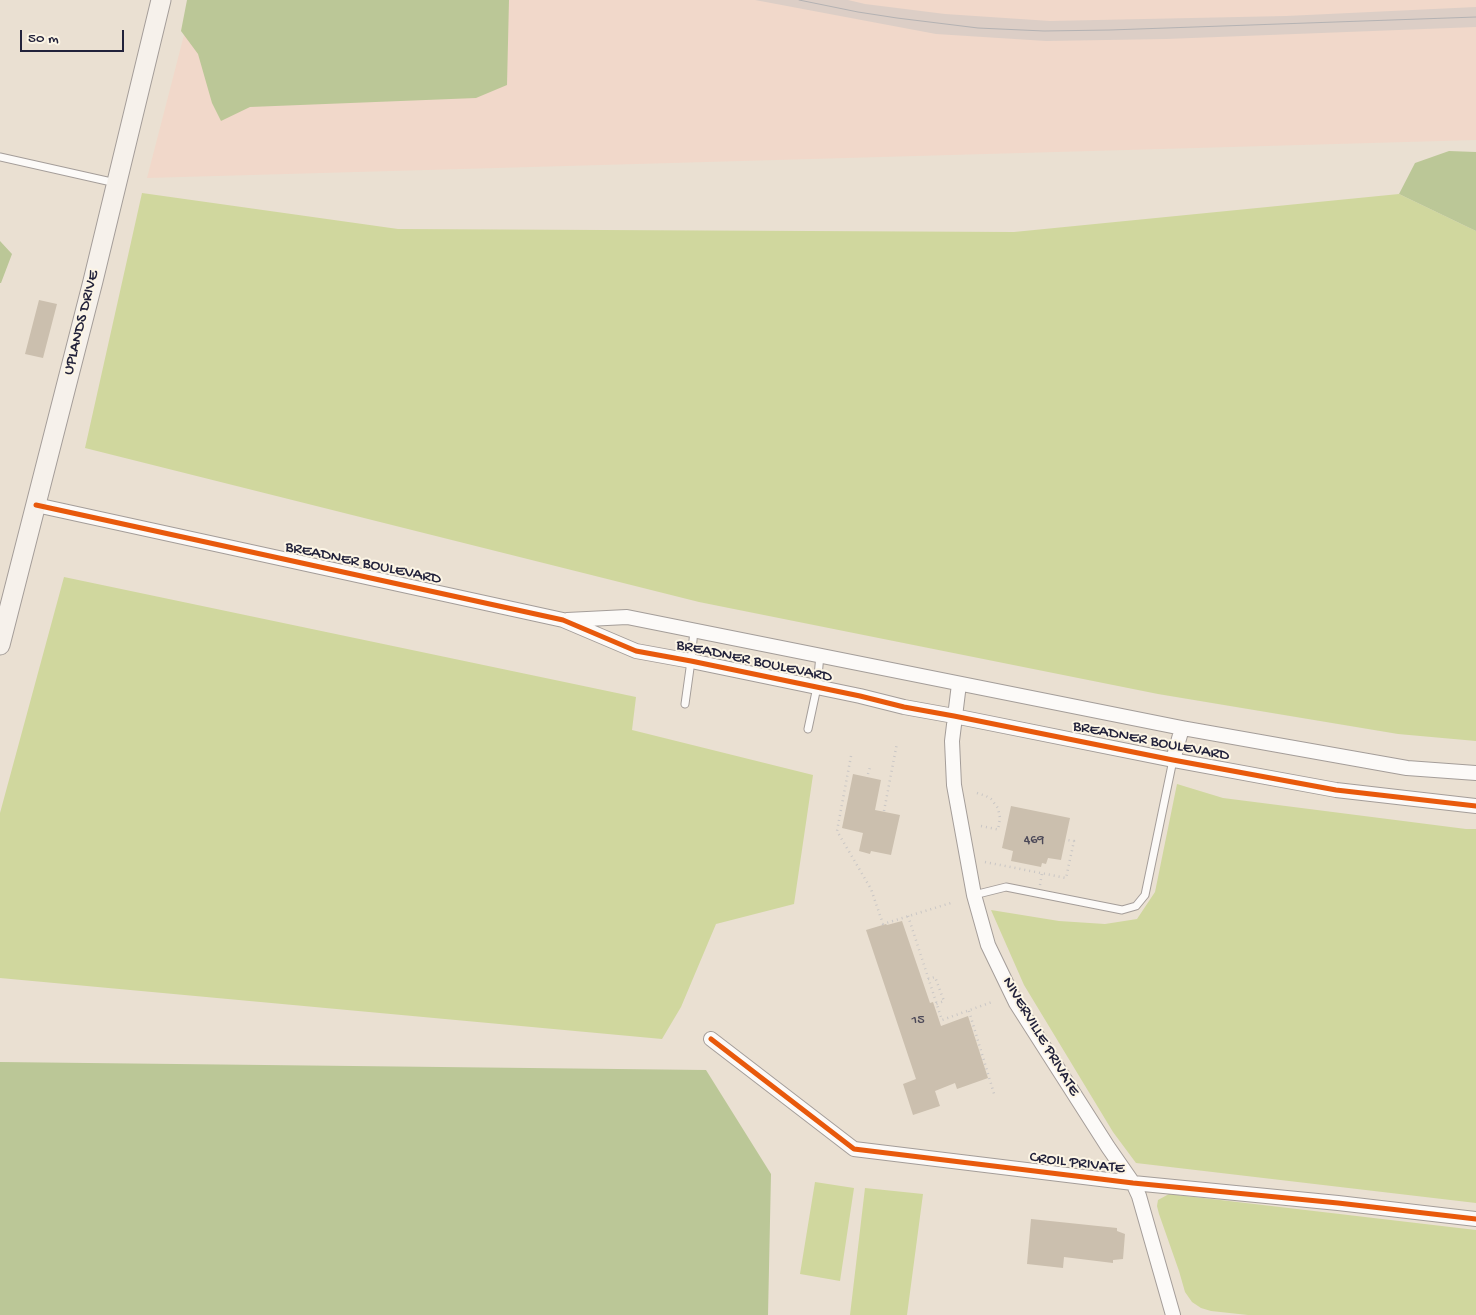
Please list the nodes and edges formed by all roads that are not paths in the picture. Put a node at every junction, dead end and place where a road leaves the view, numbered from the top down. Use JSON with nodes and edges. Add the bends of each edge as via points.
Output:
{"nodes":[{"id":1,"x":161,"y":0,"type":"edge"},
{"id":2,"x":0,"y":157,"type":"edge"},
{"id":3,"x":116,"y":183,"type":"junction"},
{"id":4,"x":36,"y":505,"type":"junction"},
{"id":5,"x":564,"y":620,"type":"junction"},
{"id":6,"x":694,"y":630,"type":"junction"},
{"id":7,"x":0,"y":645,"type":"edge"},
{"id":8,"x":820,"y":655,"type":"junction"},
{"id":9,"x":692,"y":661,"type":"junction"},
{"id":10,"x":959,"y":684,"type":"junction"},
{"id":11,"x":817,"y":687,"type":"junction"},
{"id":12,"x":685,"y":704,"type":"dead end"},
{"id":13,"x":954,"y":716,"type":"junction"},
{"id":14,"x":1182,"y":728,"type":"junction"},
{"id":15,"x":808,"y":729,"type":"dead end"},
{"id":16,"x":1173,"y":760,"type":"junction"},
{"id":17,"x":1476,"y":773,"type":"edge"},
{"id":18,"x":1476,"y":806,"type":"edge"},
{"id":19,"x":974,"y":895,"type":"junction"},
{"id":20,"x":711,"y":1038,"type":"dead end"},
{"id":21,"x":1132,"y":1183,"type":"junction"},
{"id":22,"x":1476,"y":1219,"type":"edge"},
{"id":23,"x":1173,"y":1315,"type":"edge"}],
"edges":[{"from":1,"to":3,"type":"main road","name":"UPLANDS DRIVE"},
{"from":2,"to":3,"type":"lane"},
{"from":3,"to":4,"type":"main road","name":"UPLANDS DRIVE"},
{"from":4,"to":5,"type":"street","name":"BREADNER BOULEVARD"},
{"from":4,"to":7,"type":"main road","name":"UPLANDS DRIVE"},
{"from":5,"to":6,"type":"street","name":"BREADNER BOULEVARD","via":[[627,616]]},
{"from":5,"to":9,"type":"street","name":"BREADNER BOULEVARD","via":[[636,651]]},
{"from":6,"to":8,"type":"street","name":"BREADNER BOULEVARD"},
{"from":6,"to":9,"type":"lane"},
{"from":8,"to":10,"type":"street","name":"BREADNER BOULEVARD"},
{"from":8,"to":11,"type":"lane"},
{"from":9,"to":11,"type":"street","name":"BREADNER BOULEVARD"},
{"from":9,"to":12,"type":"lane"},
{"from":10,"to":13,"type":"street","name":"NIVERVILLE PRIVATE"},
{"from":10,"to":14,"type":"street","name":"BREADNER BOULEVARD"},
{"from":11,"to":13,"type":"street","name":"BREADNER BOULEVARD"},
{"from":11,"to":15,"type":"lane"},
{"from":13,"to":16,"type":"street","name":"BREADNER BOULEVARD"},
{"from":13,"to":19,"type":"street","name":"NIVERVILLE PRIVATE","via":[[954,785]]},
{"from":14,"to":16,"type":"street"},
{"from":14,"to":17,"type":"street","name":"BREADNER BOULEVARD","via":[[1407,768]]},
{"from":16,"to":18,"type":"street","name":"BREADNER BOULEVARD","via":[[1336,790]]},
{"from":16,"to":19,"type":"lane","via":[[1145,895],[1136,906],[1122,910],[1006,888]]},
{"from":19,"to":21,"type":"street","name":"NIVERVILLE PRIVATE","via":[[988,945],[1016,1003]]},
{"from":20,"to":21,"type":"street","name":"CROIL PRIVATE","via":[[854,1149]]},
{"from":21,"to":22,"type":"street","name":"CROIL PRIVATE"},
{"from":21,"to":23,"type":"street","name":"NIVERVILLE PRIVATE","via":[[1139,1196]]}]}
